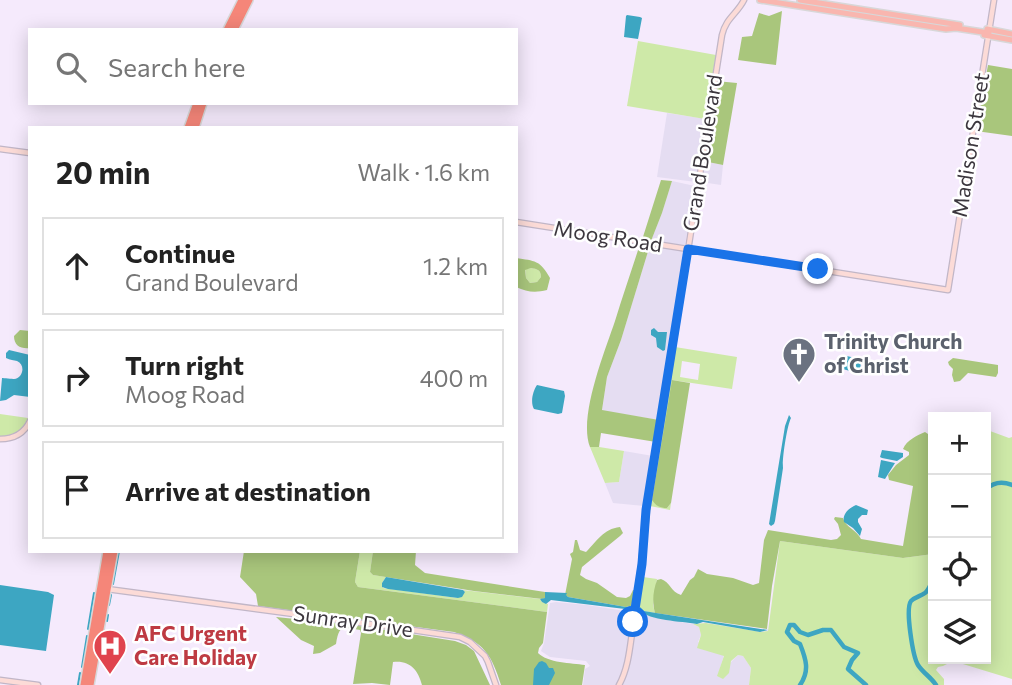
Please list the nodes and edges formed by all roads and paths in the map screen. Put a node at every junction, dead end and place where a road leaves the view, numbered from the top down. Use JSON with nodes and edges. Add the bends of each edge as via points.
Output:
{"nodes":[{"id":1,"x":242,"y":0,"type":"edge"},
{"id":2,"x":249,"y":0,"type":"edge"},
{"id":3,"x":744,"y":0,"type":"edge"},
{"id":4,"x":760,"y":0,"type":"edge"},
{"id":5,"x":778,"y":0,"type":"edge"},
{"id":6,"x":788,"y":0,"type":"edge"},
{"id":7,"x":800,"y":0,"type":"edge"},
{"id":8,"x":994,"y":0,"type":"edge"},
{"id":9,"x":819,"y":3,"type":"junction"},
{"id":10,"x":793,"y":5,"type":"junction"},
{"id":11,"x":845,"y":7,"type":"junction"},
{"id":12,"x":823,"y":9,"type":"junction"},
{"id":13,"x":230,"y":28,"type":"edge"},
{"id":14,"x":989,"y":33,"type":"junction"},
{"id":15,"x":1012,"y":37,"type":"edge"},
{"id":16,"x":196,"y":105,"type":"edge"},
{"id":17,"x":202,"y":105,"type":"edge"},
{"id":18,"x":189,"y":126,"type":"edge"},
{"id":19,"x":196,"y":126,"type":"edge"},
{"id":20,"x":0,"y":149,"type":"edge"},
{"id":21,"x":28,"y":153,"type":"edge"},
{"id":22,"x":518,"y":222,"type":"edge"},
{"id":23,"x":688,"y":249,"type":"junction"},
{"id":24,"x":948,"y":290,"type":"joint"},
{"id":25,"x":28,"y":424,"type":"edge"},
{"id":26,"x":0,"y":439,"type":"edge"},
{"id":27,"x":107,"y":553,"type":"edge"},
{"id":28,"x":113,"y":553,"type":"edge"},
{"id":29,"x":104,"y":589,"type":"junction"},
{"id":30,"x":0,"y":680,"type":"edge"},
{"id":31,"x":87,"y":684,"type":"edge"},
{"id":32,"x":38,"y":685,"type":"edge"},
{"id":33,"x":496,"y":685,"type":"edge"},
{"id":34,"x":619,"y":685,"type":"edge"}],
"edges":[{"from":1,"to":13,"type":"highway"},
{"from":2,"to":13,"type":"highway"},
{"from":3,"to":23,"type":"street","name":"Grand Boulevard","via":[[723,32]]},
{"from":4,"to":10,"type":"main road"},
{"from":5,"to":6,"type":"main road"},
{"from":7,"to":9,"type":"main road"},
{"from":8,"to":14,"type":"street","name":"Madison Street"},
{"from":9,"to":10,"type":"main road"},
{"from":9,"to":11,"type":"main road"},
{"from":10,"to":12,"type":"main road"},
{"from":11,"to":12,"type":"main road"},
{"from":11,"to":14,"type":"main road"},
{"from":12,"to":14,"type":"main road"},
{"from":14,"to":15,"type":"main road"},
{"from":14,"to":24,"type":"street","name":"Madison Street"},
{"from":16,"to":18,"type":"highway"},
{"from":17,"to":19,"type":"highway"},
{"from":20,"to":21,"type":"street"},
{"from":22,"to":23,"type":"street","name":"Moog Road"},
{"from":23,"to":24,"type":"street","name":"Moog Road"},
{"from":23,"to":34,"type":"street","name":"Grand Boulevard","via":[[646,510],[629,652]]},
{"from":25,"to":26,"type":"street","via":[[18,436]]},
{"from":27,"to":29,"type":"highway"},
{"from":28,"to":29,"type":"highway"},
{"from":29,"to":31,"type":"highway"},
{"from":29,"to":33,"type":"street","name":"Sunray Drive","via":[[460,637],[485,656]]},
{"from":30,"to":32,"type":"street"}]}
